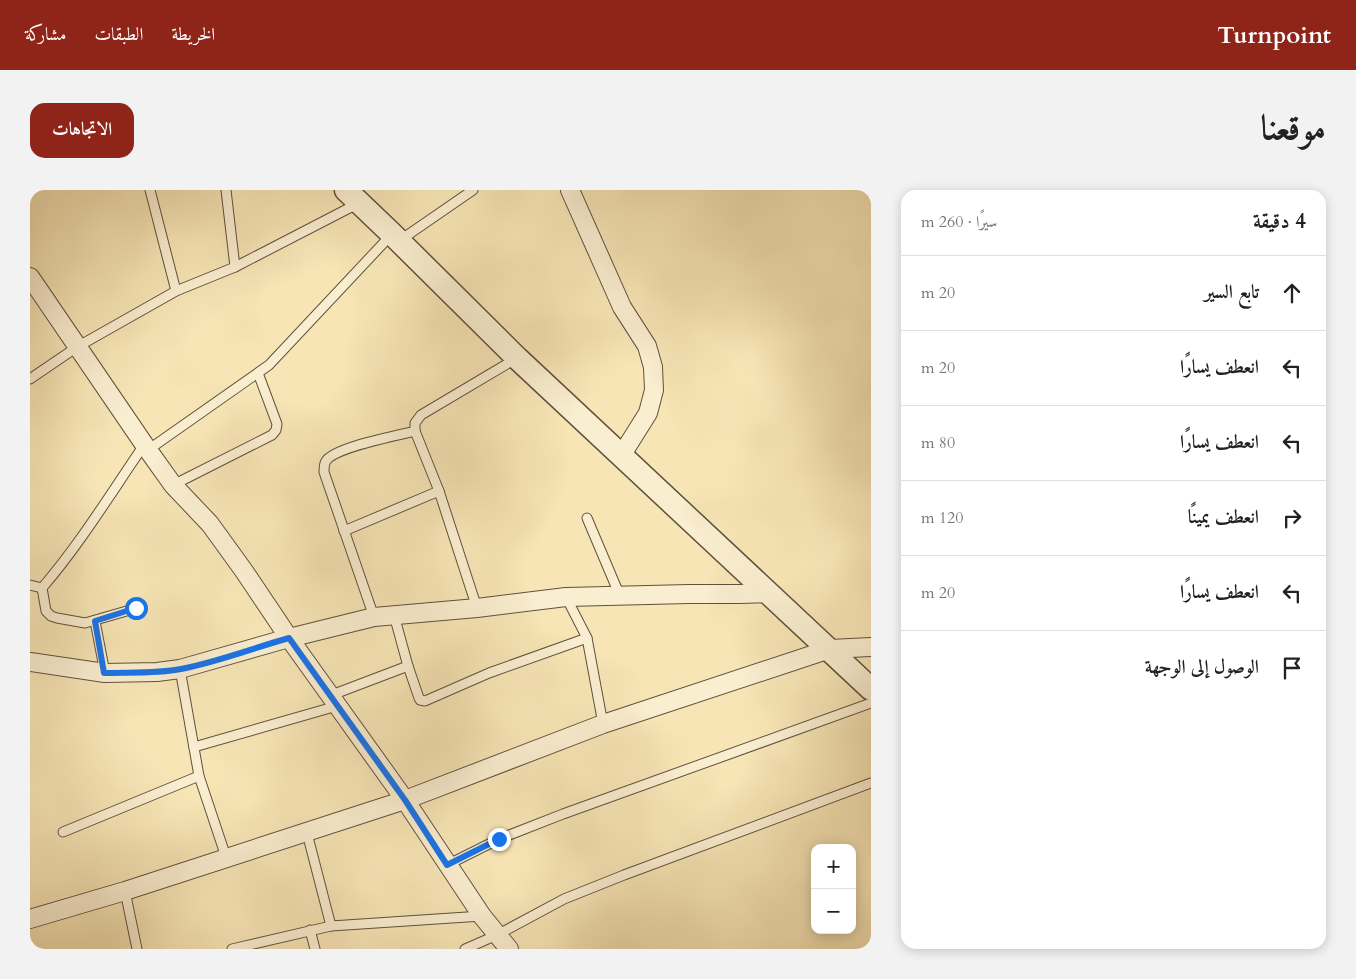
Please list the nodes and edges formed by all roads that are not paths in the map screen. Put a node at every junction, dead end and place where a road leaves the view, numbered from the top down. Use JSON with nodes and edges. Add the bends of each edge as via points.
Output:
{"nodes":[{"id":1,"x":150,"y":190,"type":"edge"},
{"id":2,"x":226,"y":190,"type":"edge"},
{"id":3,"x":473,"y":190,"type":"edge"},
{"id":4,"x":570,"y":190,"type":"edge"},
{"id":5,"x":356,"y":197,"type":"edge"},
{"id":6,"x":395,"y":238,"type":"junction"},
{"id":7,"x":235,"y":266,"type":"junction"},
{"id":8,"x":30,"y":277,"type":"edge"},
{"id":9,"x":176,"y":291,"type":"junction"},
{"id":10,"x":77,"y":347,"type":"junction"},
{"id":11,"x":517,"y":358,"type":"junction"},
{"id":12,"x":258,"y":373,"type":"junction"},
{"id":13,"x":30,"y":379,"type":"edge"},
{"id":14,"x":415,"y":432,"type":"junction"},
{"id":15,"x":146,"y":448,"type":"junction"},
{"id":16,"x":621,"y":456,"type":"junction"},
{"id":17,"x":174,"y":485,"type":"junction"},
{"id":18,"x":439,"y":491,"type":"junction"},
{"id":19,"x":587,"y":518,"type":"dead end"},
{"id":20,"x":344,"y":531,"type":"junction"},
{"id":21,"x":30,"y":585,"type":"edge"},
{"id":22,"x":42,"y":588,"type":"junction"},
{"id":23,"x":769,"y":593,"type":"junction"},
{"id":24,"x":620,"y":596,"type":"junction"},
{"id":25,"x":566,"y":597,"type":"junction"},
{"id":26,"x":136,"y":608,"type":"dead end"},
{"id":27,"x":477,"y":608,"type":"junction"},
{"id":28,"x":394,"y":615,"type":"junction"},
{"id":29,"x":374,"y":617,"type":"junction"},
{"id":30,"x":95,"y":621,"type":"junction"},
{"id":31,"x":289,"y":638,"type":"junction"},
{"id":32,"x":587,"y":638,"type":"junction"},
{"id":33,"x":871,"y":647,"type":"edge"},
{"id":34,"x":830,"y":649,"type":"junction"},
{"id":35,"x":30,"y":662,"type":"edge"},
{"id":36,"x":408,"y":666,"type":"junction"},
{"id":37,"x":180,"y":669,"type":"junction"},
{"id":38,"x":104,"y":673,"type":"junction"},
{"id":39,"x":871,"y":689,"type":"edge"},
{"id":40,"x":333,"y":701,"type":"junction"},
{"id":41,"x":871,"y":703,"type":"edge"},
{"id":42,"x":604,"y":724,"type":"junction"},
{"id":43,"x":194,"y":746,"type":"junction"},
{"id":44,"x":199,"y":776,"type":"junction"},
{"id":45,"x":871,"y":783,"type":"edge"},
{"id":46,"x":405,"y":800,"type":"junction"},
{"id":47,"x":63,"y":832,"type":"dead end"},
{"id":48,"x":306,"y":832,"type":"junction"},
{"id":49,"x":226,"y":857,"type":"junction"},
{"id":50,"x":447,"y":865,"type":"junction"},
{"id":51,"x":125,"y":891,"type":"junction"},
{"id":52,"x":482,"y":916,"type":"junction"},
{"id":53,"x":30,"y":919,"type":"edge"},
{"id":54,"x":330,"y":926,"type":"junction"},
{"id":55,"x":310,"y":930,"type":"junction"},
{"id":56,"x":497,"y":935,"type":"junction"},
{"id":57,"x":136,"y":949,"type":"edge"},
{"id":58,"x":232,"y":949,"type":"edge"},
{"id":59,"x":314,"y":949,"type":"edge"},
{"id":60,"x":465,"y":949,"type":"edge"},
{"id":61,"x":509,"y":949,"type":"edge"}],
"edges":[{"from":1,"to":9,"type":"lane"},
{"from":2,"to":7,"type":"lane"},
{"from":3,"to":6,"type":"lane"},
{"from":4,"to":16,"type":"street","via":[[622,307],[647,346],[653,367],[654,390],[648,413]]},
{"from":5,"to":6,"type":"street"},
{"from":5,"to":7,"type":"lane"},
{"from":6,"to":11,"type":"street"},
{"from":6,"to":12,"type":"lane","via":[[269,366]]},
{"from":7,"to":9,"type":"lane"},
{"from":8,"to":10,"type":"street"},
{"from":9,"to":10,"type":"lane"},
{"from":10,"to":13,"type":"lane"},
{"from":10,"to":15,"type":"street"},
{"from":11,"to":14,"type":"lane","via":[[421,415],[415,424]]},
{"from":11,"to":16,"type":"street"},
{"from":12,"to":15,"type":"lane"},
{"from":12,"to":17,"type":"lane","via":[[277,424],[276,430],[272,435]]},
{"from":14,"to":18,"type":"lane"},
{"from":14,"to":20,"type":"lane","via":[[349,448],[327,458],[324,472]]},
{"from":15,"to":17,"type":"street"},
{"from":15,"to":22,"type":"lane","via":[[63,564]]},
{"from":16,"to":23,"type":"street"},
{"from":17,"to":31,"type":"street","via":[[210,524]]},
{"from":18,"to":20,"type":"lane"},
{"from":18,"to":27,"type":"lane"},
{"from":19,"to":24,"type":"lane"},
{"from":20,"to":29,"type":"lane"},
{"from":21,"to":22,"type":"lane"},
{"from":22,"to":30,"type":"lane","via":[[46,611],[51,616],[84,623]]},
{"from":23,"to":24,"type":"street"},
{"from":23,"to":34,"type":"street"},
{"from":24,"to":25,"type":"street"},
{"from":25,"to":27,"type":"street"},
{"from":25,"to":32,"type":"lane"},
{"from":26,"to":30,"type":"lane"},
{"from":27,"to":28,"type":"street"},
{"from":28,"to":29,"type":"street"},
{"from":28,"to":36,"type":"lane"},
{"from":29,"to":31,"type":"street"},
{"from":30,"to":38,"type":"lane"},
{"from":31,"to":37,"type":"street"},
{"from":31,"to":40,"type":"street"},
{"from":32,"to":36,"type":"lane","via":[[424,701],[419,698]]},
{"from":32,"to":42,"type":"lane"},
{"from":33,"to":34,"type":"street"},
{"from":34,"to":39,"type":"street"},
{"from":34,"to":42,"type":"street"},
{"from":35,"to":38,"type":"street"},
{"from":36,"to":40,"type":"lane"},
{"from":37,"to":38,"type":"street"},
{"from":37,"to":43,"type":"lane"},
{"from":40,"to":43,"type":"lane"},
{"from":40,"to":46,"type":"street"},
{"from":41,"to":50,"type":"lane","via":[[563,814],[499,839]]},
{"from":42,"to":46,"type":"street"},
{"from":43,"to":44,"type":"lane"},
{"from":44,"to":47,"type":"lane"},
{"from":44,"to":49,"type":"lane"},
{"from":45,"to":56,"type":"lane","via":[[624,874],[564,899]]},
{"from":46,"to":48,"type":"street"},
{"from":46,"to":50,"type":"street"},
{"from":48,"to":49,"type":"street"},
{"from":48,"to":54,"type":"lane"},
{"from":49,"to":51,"type":"street"},
{"from":50,"to":52,"type":"street"},
{"from":51,"to":53,"type":"street"},
{"from":51,"to":57,"type":"lane"},
{"from":52,"to":54,"type":"lane"},
{"from":52,"to":56,"type":"street"},
{"from":54,"to":55,"type":"lane"},
{"from":55,"to":58,"type":"lane"},
{"from":55,"to":59,"type":"lane"},
{"from":56,"to":60,"type":"lane"},
{"from":56,"to":61,"type":"street"}]}
